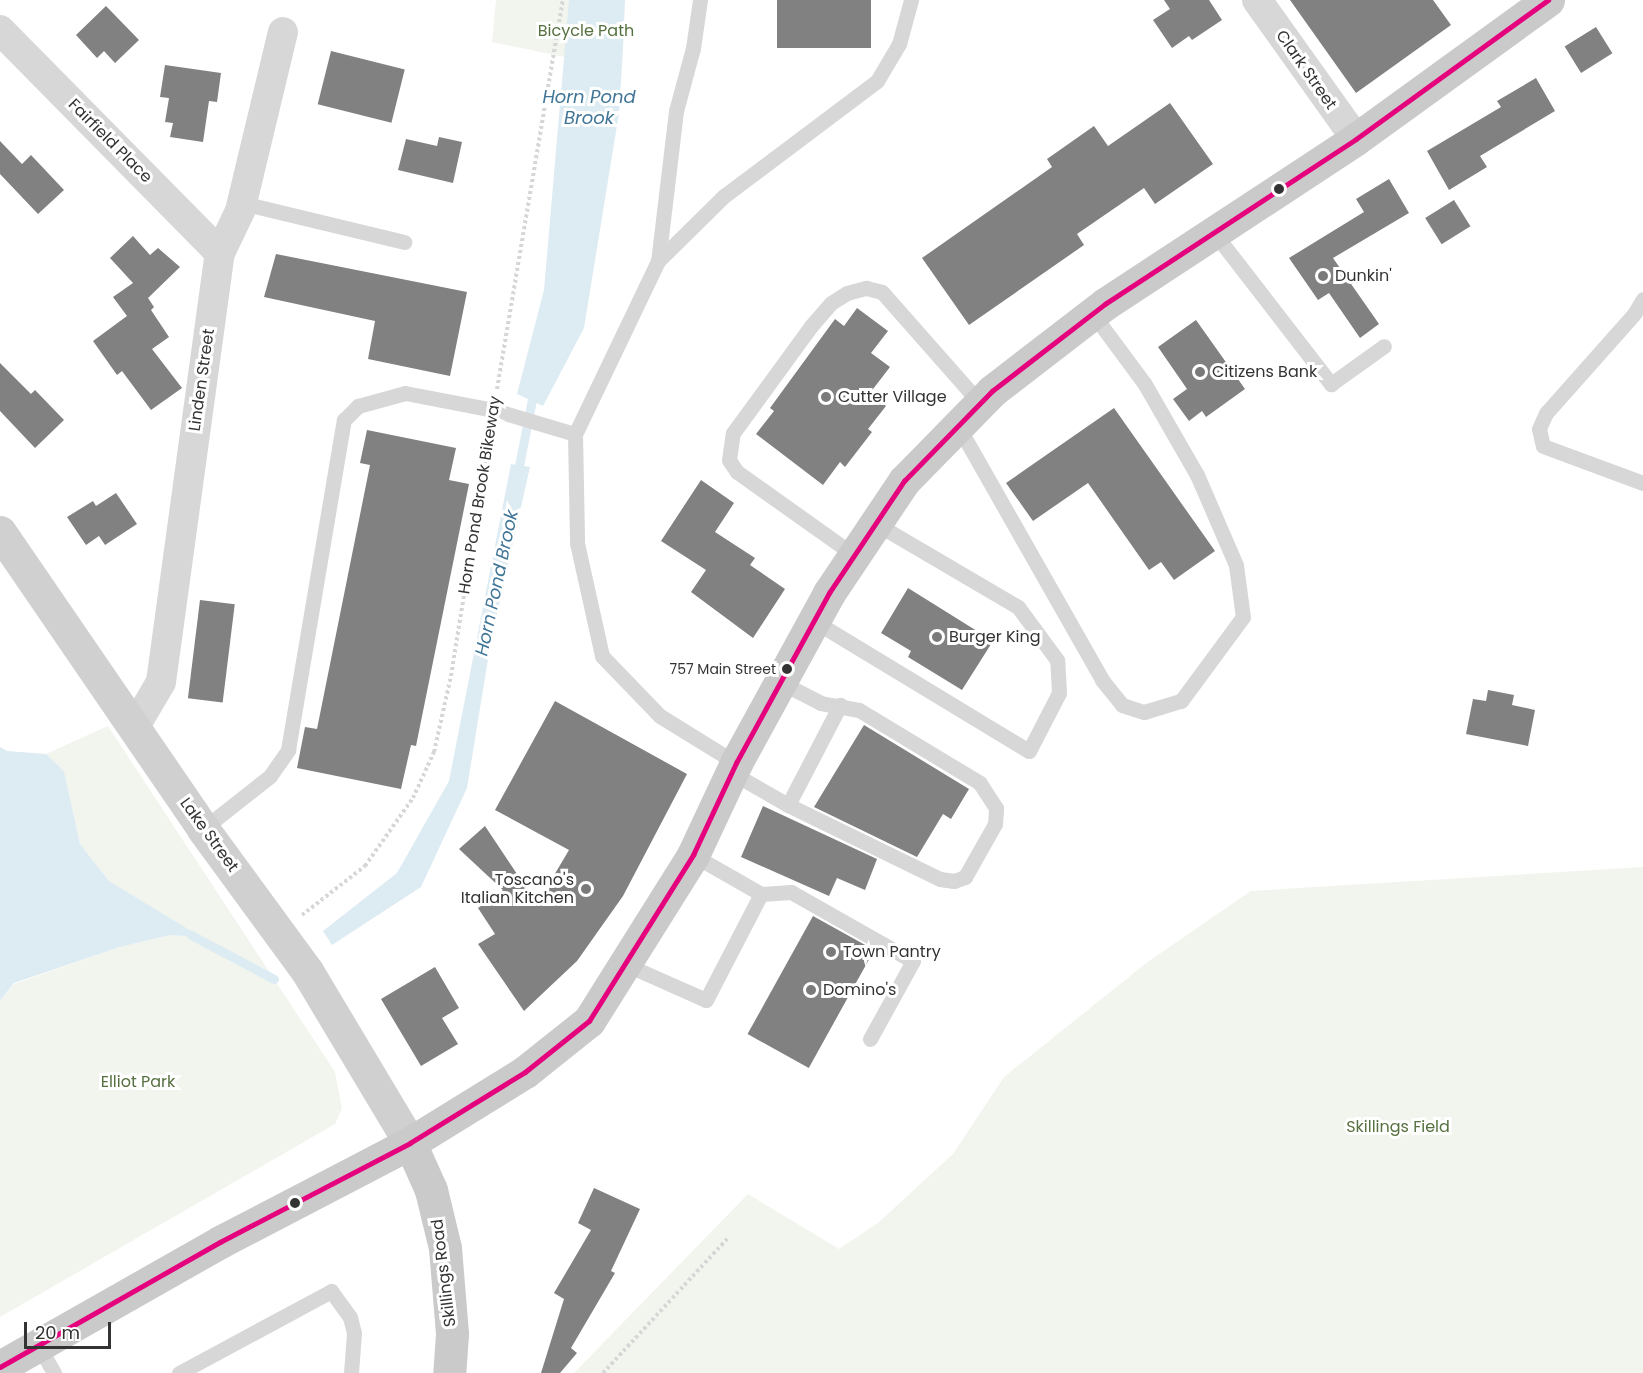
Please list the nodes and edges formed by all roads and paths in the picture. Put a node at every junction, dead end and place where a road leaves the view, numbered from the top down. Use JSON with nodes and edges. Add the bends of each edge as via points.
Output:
{"nodes":[{"id":1,"x":563,"y":0,"type":"edge"},
{"id":2,"x":700,"y":0,"type":"edge"},
{"id":3,"x":911,"y":0,"type":"edge"},
{"id":4,"x":1257,"y":0,"type":"edge"},
{"id":5,"x":1548,"y":0,"type":"edge"},
{"id":6,"x":0,"y":30,"type":"edge"},
{"id":7,"x":283,"y":32,"type":"dead end"},
{"id":8,"x":1356,"y":139,"type":"junction"},
{"id":9,"x":242,"y":203,"type":"junction"},
{"id":10,"x":1215,"y":234,"type":"junction"},
{"id":11,"x":404,"y":242,"type":"dead end"},
{"id":12,"x":220,"y":253,"type":"junction"},
{"id":13,"x":658,"y":261,"type":"junction"},
{"id":14,"x":1643,"y":299,"type":"edge"},
{"id":15,"x":1093,"y":314,"type":"junction"},
{"id":16,"x":1384,"y":346,"type":"dead end"},
{"id":17,"x":500,"y":412,"type":"junction"},
{"id":18,"x":969,"y":414,"type":"junction"},
{"id":19,"x":575,"y":434,"type":"junction"},
{"id":20,"x":1643,"y":483,"type":"edge"},
{"id":21,"x":875,"y":523,"type":"junction"},
{"id":22,"x":0,"y":532,"type":"edge"},
{"id":23,"x":854,"y":555,"type":"junction"},
{"id":24,"x":814,"y":621,"type":"junction"},
{"id":25,"x":780,"y":682,"type":"junction"},
{"id":26,"x":840,"y":705,"type":"junction"},
{"id":27,"x":134,"y":728,"type":"junction"},
{"id":28,"x":734,"y":768,"type":"junction"},
{"id":29,"x":788,"y":805,"type":"junction"},
{"id":30,"x":203,"y":829,"type":"junction"},
{"id":31,"x":693,"y":855,"type":"junction"},
{"id":32,"x":761,"y":894,"type":"junction"},
{"id":33,"x":281,"y":932,"type":"junction"},
{"id":34,"x":627,"y":965,"type":"junction"},
{"id":35,"x":870,"y":1039,"type":"dead end"},
{"id":36,"x":410,"y":1143,"type":"junction"},
{"id":37,"x":729,"y":1238,"type":"dead end"},
{"id":38,"x":46,"y":1359,"type":"edge"},
{"id":39,"x":0,"y":1367,"type":"edge"},
{"id":40,"x":179,"y":1373,"type":"edge"},
{"id":41,"x":351,"y":1373,"type":"edge"},
{"id":42,"x":449,"y":1373,"type":"edge"},
{"id":43,"x":603,"y":1373,"type":"edge"}],
"edges":[{"from":1,"to":17,"type":"path","name":"Horn Pond Brook Bikeway"},
{"from":2,"to":13,"type":"lane","via":[[693,48],[676,111]]},
{"from":3,"to":13,"type":"lane","via":[[899,44],[877,81],[724,196]]},
{"from":4,"to":8,"type":"street","name":"Clark Street"},
{"from":5,"to":8,"type":"main road"},
{"from":6,"to":12,"type":"street","name":"Fairfield Place"},
{"from":7,"to":9,"type":"street","name":"Linden Street"},
{"from":8,"to":10,"type":"main road"},
{"from":9,"to":11,"type":"lane"},
{"from":9,"to":12,"type":"street","name":"Linden Street"},
{"from":10,"to":15,"type":"main road"},
{"from":10,"to":16,"type":"lane","via":[[1331,384]]},
{"from":12,"to":27,"type":"street","name":"Linden Street","via":[[160,682]]},
{"from":13,"to":19,"type":"lane"},
{"from":14,"to":20,"type":"lane","via":[[1546,413],[1539,429],[1543,446]]},
{"from":15,"to":18,"type":"main road"},
{"from":15,"to":18,"type":"lane","via":[[1144,383],[1197,475],[1236,565],[1243,617],[1181,701],[1144,712],[1122,705],[1102,680]]},
{"from":17,"to":19,"type":"lane"},
{"from":17,"to":30,"type":"lane","via":[[405,393],[358,406],[344,420],[288,750],[270,776]]},
{"from":17,"to":33,"type":"path","name":"Horn Pond Brook Bikeway","via":[[434,752],[413,798],[365,866]]},
{"from":18,"to":21,"type":"main road","via":[[904,481]]},
{"from":18,"to":23,"type":"lane","via":[[882,292],[866,288],[847,293],[831,303],[811,326],[733,434],[729,460],[737,472]]},
{"from":19,"to":28,"type":"lane","via":[[577,543],[602,656],[660,716]]},
{"from":21,"to":23,"type":"main road"},
{"from":21,"to":24,"type":"lane","via":[[1018,607],[1057,660],[1059,693],[1029,751]]},
{"from":22,"to":27,"type":"street","name":"Lake Street"},
{"from":23,"to":24,"type":"main road"},
{"from":24,"to":25,"type":"main road"},
{"from":25,"to":26,"type":"lane","via":[[821,703]]},
{"from":25,"to":28,"type":"main road"},
{"from":26,"to":29,"type":"lane"},
{"from":26,"to":29,"type":"lane","via":[[859,710],[980,783],[996,808],[994,824],[965,877],[954,881],[940,879]]},
{"from":27,"to":30,"type":"street","name":"Lake Street"},
{"from":28,"to":29,"type":"lane"},
{"from":28,"to":31,"type":"main road"},
{"from":30,"to":33,"type":"street","name":"Lake Street"},
{"from":31,"to":32,"type":"lane"},
{"from":31,"to":34,"type":"main road"},
{"from":32,"to":34,"type":"lane","via":[[706,1000]]},
{"from":32,"to":35,"type":"lane","via":[[791,892],[913,961]]},
{"from":33,"to":36,"type":"street","name":"Lake Street","via":[[352,1041]]},
{"from":34,"to":36,"type":"main road","via":[[589,1021],[525,1072]]},
{"from":36,"to":38,"type":"main road","via":[[220,1242]]},
{"from":36,"to":42,"type":"main road","name":"Skillings Road","via":[[428,1181],[441,1228],[452,1334]]},
{"from":37,"to":43,"type":"path"},
{"from":38,"to":39,"type":"main road"},
{"from":40,"to":41,"type":"lane","via":[[331,1291],[350,1317],[354,1333]]}]}
